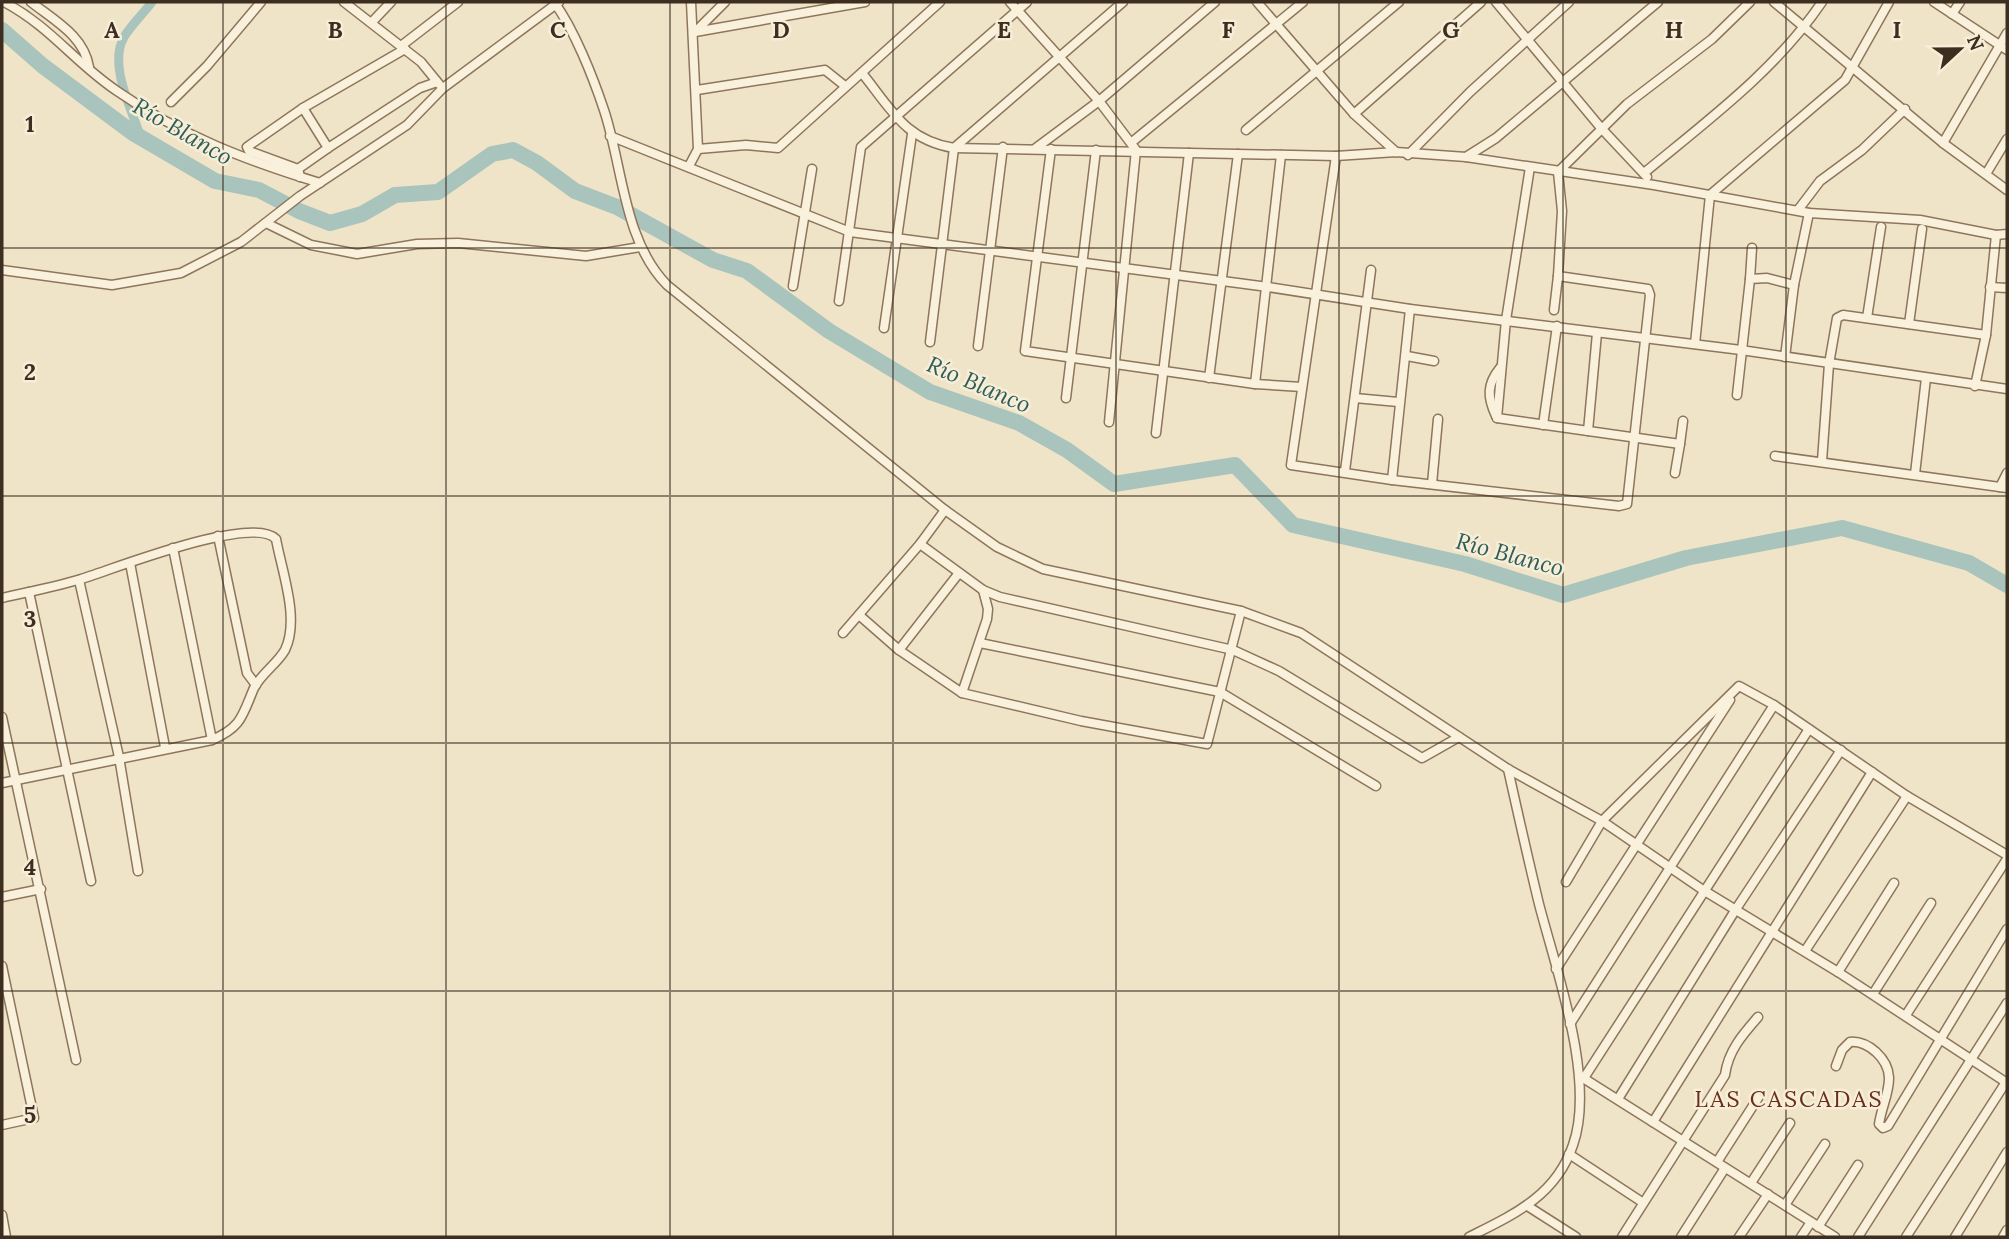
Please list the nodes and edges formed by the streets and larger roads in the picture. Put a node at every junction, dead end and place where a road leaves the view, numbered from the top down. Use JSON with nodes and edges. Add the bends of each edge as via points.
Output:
{"nodes":[{"id":1,"x":4,"y":2,"type":"edge"},
{"id":2,"x":31,"y":2,"type":"edge"},
{"id":3,"x":261,"y":2,"type":"edge"},
{"id":4,"x":344,"y":2,"type":"edge"},
{"id":5,"x":391,"y":2,"type":"edge"},
{"id":6,"x":458,"y":2,"type":"edge"},
{"id":7,"x":691,"y":2,"type":"edge"},
{"id":8,"x":725,"y":2,"type":"edge"},
{"id":9,"x":865,"y":2,"type":"edge"},
{"id":10,"x":940,"y":2,"type":"edge"},
{"id":11,"x":1010,"y":2,"type":"edge"},
{"id":12,"x":1027,"y":2,"type":"edge"},
{"id":13,"x":1123,"y":2,"type":"edge"},
{"id":14,"x":1215,"y":2,"type":"edge"},
{"id":15,"x":1257,"y":2,"type":"edge"},
{"id":16,"x":1303,"y":2,"type":"edge"},
{"id":17,"x":1399,"y":2,"type":"edge"},
{"id":18,"x":1481,"y":2,"type":"edge"},
{"id":19,"x":1496,"y":2,"type":"edge"},
{"id":20,"x":1569,"y":2,"type":"edge"},
{"id":21,"x":1658,"y":2,"type":"edge"},
{"id":22,"x":1750,"y":2,"type":"edge"},
{"id":23,"x":1774,"y":2,"type":"edge"},
{"id":24,"x":1822,"y":2,"type":"edge"},
{"id":25,"x":1889,"y":2,"type":"edge"},
{"id":26,"x":1934,"y":2,"type":"edge"},
{"id":27,"x":1960,"y":2,"type":"edge"},
{"id":28,"x":556,"y":3,"type":"edge"},
{"id":29,"x":1017,"y":10,"type":"junction"},
{"id":30,"x":1952,"y":14,"type":"junction"},
{"id":31,"x":372,"y":22,"type":"junction"},
{"id":32,"x":1277,"y":24,"type":"junction"},
{"id":33,"x":1803,"y":29,"type":"junction"},
{"id":34,"x":694,"y":32,"type":"junction"},
{"id":35,"x":2007,"y":33,"type":"edge"},
{"id":36,"x":1527,"y":38,"type":"junction"},
{"id":37,"x":1998,"y":44,"type":"junction"},
{"id":38,"x":403,"y":48,"type":"junction"},
{"id":39,"x":2007,"y":50,"type":"edge"},
{"id":40,"x":1058,"y":57,"type":"junction"},
{"id":41,"x":89,"y":67,"type":"junction"},
{"id":42,"x":1853,"y":67,"type":"junction"},
{"id":43,"x":1316,"y":69,"type":"junction"},
{"id":44,"x":862,"y":72,"type":"junction"},
{"id":45,"x":1563,"y":82,"type":"junction"},
{"id":46,"x":440,"y":85,"type":"junction"},
{"id":47,"x":845,"y":86,"type":"junction"},
{"id":48,"x":697,"y":89,"type":"junction"},
{"id":49,"x":1099,"y":101,"type":"junction"},
{"id":50,"x":171,"y":102,"type":"dead end"},
{"id":51,"x":303,"y":108,"type":"junction"},
{"id":52,"x":1905,"y":109,"type":"junction"},
{"id":53,"x":895,"y":114,"type":"junction"},
{"id":54,"x":1354,"y":114,"type":"junction"},
{"id":55,"x":1601,"y":128,"type":"junction"},
{"id":56,"x":1246,"y":130,"type":"dead end"},
{"id":57,"x":912,"y":134,"type":"junction"},
{"id":58,"x":610,"y":136,"type":"junction"},
{"id":59,"x":2007,"y":139,"type":"edge"},
{"id":60,"x":1132,"y":142,"type":"junction"},
{"id":61,"x":1943,"y":143,"type":"junction"},
{"id":62,"x":1485,"y":145,"type":"junction"},
{"id":63,"x":1003,"y":147,"type":"junction"},
{"id":64,"x":328,"y":148,"type":"junction"},
{"id":65,"x":954,"y":148,"type":"junction"},
{"id":66,"x":1036,"y":148,"type":"junction"},
{"id":67,"x":698,"y":149,"type":"junction"},
{"id":68,"x":1051,"y":149,"type":"junction"},
{"id":69,"x":1096,"y":150,"type":"junction"},
{"id":70,"x":1136,"y":150,"type":"junction"},
{"id":71,"x":1396,"y":152,"type":"junction"},
{"id":72,"x":1189,"y":153,"type":"junction"},
{"id":73,"x":1238,"y":153,"type":"junction"},
{"id":74,"x":1281,"y":155,"type":"junction"},
{"id":75,"x":1408,"y":155,"type":"junction"},
{"id":76,"x":1336,"y":156,"type":"junction"},
{"id":77,"x":1466,"y":158,"type":"junction"},
{"id":78,"x":1486,"y":160,"type":"junction"},
{"id":79,"x":689,"y":166,"type":"junction"},
{"id":80,"x":1530,"y":167,"type":"junction"},
{"id":81,"x":812,"y":169,"type":"dead end"},
{"id":82,"x":1558,"y":172,"type":"junction"},
{"id":83,"x":299,"y":173,"type":"junction"},
{"id":84,"x":1644,"y":173,"type":"junction"},
{"id":85,"x":1986,"y":174,"type":"junction"},
{"id":86,"x":320,"y":183,"type":"junction"},
{"id":87,"x":1654,"y":185,"type":"junction"},
{"id":88,"x":2007,"y":190,"type":"edge"},
{"id":89,"x":1710,"y":195,"type":"junction"},
{"id":90,"x":1798,"y":210,"type":"junction"},
{"id":91,"x":1809,"y":213,"type":"junction"},
{"id":92,"x":805,"y":216,"type":"junction"},
{"id":93,"x":270,"y":220,"type":"junction"},
{"id":94,"x":1881,"y":227,"type":"dead end"},
{"id":95,"x":1922,"y":229,"type":"dead end"},
{"id":96,"x":850,"y":232,"type":"junction"},
{"id":97,"x":2007,"y":234,"type":"edge"},
{"id":98,"x":1996,"y":235,"type":"junction"},
{"id":99,"x":897,"y":239,"type":"junction"},
{"id":100,"x":943,"y":245,"type":"junction"},
{"id":101,"x":640,"y":247,"type":"junction"},
{"id":102,"x":1752,"y":248,"type":"dead end"},
{"id":103,"x":992,"y":252,"type":"junction"},
{"id":104,"x":1038,"y":258,"type":"junction"},
{"id":105,"x":1083,"y":263,"type":"junction"},
{"id":106,"x":1127,"y":268,"type":"junction"},
{"id":107,"x":2,"y":270,"type":"edge"},
{"id":108,"x":1371,"y":270,"type":"dead end"},
{"id":109,"x":1177,"y":275,"type":"junction"},
{"id":110,"x":1558,"y":276,"type":"junction"},
{"id":111,"x":1750,"y":279,"type":"junction"},
{"id":112,"x":1222,"y":281,"type":"junction"},
{"id":113,"x":1794,"y":285,"type":"junction"},
{"id":114,"x":793,"y":286,"type":"dead end"},
{"id":115,"x":1268,"y":287,"type":"junction"},
{"id":116,"x":1990,"y":287,"type":"junction"},
{"id":117,"x":2007,"y":288,"type":"edge"},
{"id":118,"x":1314,"y":295,"type":"junction"},
{"id":119,"x":839,"y":301,"type":"dead end"},
{"id":120,"x":1368,"y":302,"type":"junction"},
{"id":121,"x":1410,"y":309,"type":"junction"},
{"id":122,"x":1553,"y":310,"type":"dead end"},
{"id":123,"x":1867,"y":318,"type":"junction"},
{"id":124,"x":1506,"y":320,"type":"junction"},
{"id":125,"x":1909,"y":324,"type":"junction"},
{"id":126,"x":1557,"y":326,"type":"junction"},
{"id":127,"x":884,"y":328,"type":"dead end"},
{"id":128,"x":1597,"y":333,"type":"junction"},
{"id":129,"x":1986,"y":335,"type":"junction"},
{"id":130,"x":1646,"y":338,"type":"junction"},
{"id":131,"x":930,"y":342,"type":"dead end"},
{"id":132,"x":1695,"y":344,"type":"junction"},
{"id":133,"x":978,"y":346,"type":"dead end"},
{"id":134,"x":1741,"y":350,"type":"junction"},
{"id":135,"x":1069,"y":356,"type":"junction"},
{"id":136,"x":1407,"y":356,"type":"junction"},
{"id":137,"x":1785,"y":357,"type":"junction"},
{"id":138,"x":1434,"y":361,"type":"dead end"},
{"id":139,"x":1115,"y":363,"type":"junction"},
{"id":140,"x":1829,"y":364,"type":"junction"},
{"id":141,"x":1163,"y":371,"type":"junction"},
{"id":142,"x":1209,"y":378,"type":"junction"},
{"id":143,"x":1926,"y":378,"type":"junction"},
{"id":144,"x":1255,"y":384,"type":"junction"},
{"id":145,"x":1975,"y":386,"type":"junction"},
{"id":146,"x":1302,"y":387,"type":"junction"},
{"id":147,"x":2007,"y":389,"type":"edge"},
{"id":148,"x":1738,"y":395,"type":"dead end"},
{"id":149,"x":1066,"y":398,"type":"dead end"},
{"id":150,"x":1355,"y":398,"type":"junction"},
{"id":151,"x":1398,"y":402,"type":"junction"},
{"id":152,"x":1437,"y":419,"type":"dead end"},
{"id":153,"x":1683,"y":421,"type":"dead end"},
{"id":154,"x":1110,"y":422,"type":"dead end"},
{"id":155,"x":1543,"y":425,"type":"junction"},
{"id":156,"x":1588,"y":431,"type":"junction"},
{"id":157,"x":1156,"y":433,"type":"dead end"},
{"id":158,"x":1634,"y":436,"type":"junction"},
{"id":159,"x":1679,"y":444,"type":"junction"},
{"id":160,"x":1775,"y":456,"type":"dead end"},
{"id":161,"x":1822,"y":461,"type":"junction"},
{"id":162,"x":1345,"y":471,"type":"junction"},
{"id":163,"x":1675,"y":473,"type":"dead end"},
{"id":164,"x":2007,"y":473,"type":"edge"},
{"id":165,"x":1915,"y":474,"type":"junction"},
{"id":166,"x":1392,"y":481,"type":"junction"},
{"id":167,"x":1432,"y":484,"type":"junction"},
{"id":168,"x":2003,"y":487,"type":"edge"},
{"id":169,"x":945,"y":510,"type":"junction"},
{"id":170,"x":218,"y":536,"type":"junction"},
{"id":171,"x":920,"y":544,"type":"junction"},
{"id":172,"x":173,"y":548,"type":"junction"},
{"id":173,"x":130,"y":563,"type":"junction"},
{"id":174,"x":959,"y":573,"type":"junction"},
{"id":175,"x":79,"y":580,"type":"junction"},
{"id":176,"x":983,"y":590,"type":"junction"},
{"id":177,"x":29,"y":592,"type":"junction"},
{"id":178,"x":2,"y":598,"type":"edge"},
{"id":179,"x":1241,"y":611,"type":"junction"},
{"id":180,"x":859,"y":615,"type":"junction"},
{"id":181,"x":844,"y":633,"type":"dead end"},
{"id":182,"x":980,"y":643,"type":"junction"},
{"id":183,"x":899,"y":650,"type":"junction"},
{"id":184,"x":1233,"y":650,"type":"junction"},
{"id":185,"x":256,"y":685,"type":"junction"},
{"id":186,"x":1739,"y":686,"type":"junction"},
{"id":187,"x":1220,"y":692,"type":"junction"},
{"id":188,"x":962,"y":693,"type":"junction"},
{"id":189,"x":1774,"y":705,"type":"junction"},
{"id":190,"x":2,"y":717,"type":"edge"},
{"id":191,"x":1809,"y":729,"type":"junction"},
{"id":192,"x":1459,"y":737,"type":"junction"},
{"id":193,"x":212,"y":740,"type":"junction"},
{"id":194,"x":165,"y":747,"type":"junction"},
{"id":195,"x":1841,"y":750,"type":"junction"},
{"id":196,"x":119,"y":757,"type":"junction"},
{"id":197,"x":68,"y":767,"type":"junction"},
{"id":198,"x":1508,"y":769,"type":"junction"},
{"id":199,"x":1872,"y":772,"type":"junction"},
{"id":200,"x":17,"y":779,"type":"junction"},
{"id":201,"x":2,"y":783,"type":"edge"},
{"id":202,"x":1376,"y":786,"type":"dead end"},
{"id":203,"x":1906,"y":796,"type":"junction"},
{"id":204,"x":1602,"y":821,"type":"junction"},
{"id":205,"x":1634,"y":844,"type":"junction"},
{"id":206,"x":2007,"y":857,"type":"edge"},
{"id":207,"x":1668,"y":867,"type":"junction"},
{"id":208,"x":138,"y":871,"type":"dead end"},
{"id":209,"x":91,"y":881,"type":"dead end"},
{"id":210,"x":1566,"y":882,"type":"dead end"},
{"id":211,"x":1894,"y":883,"type":"dead end"},
{"id":212,"x":41,"y":889,"type":"junction"},
{"id":213,"x":1703,"y":890,"type":"junction"},
{"id":214,"x":2,"y":897,"type":"edge"},
{"id":215,"x":1931,"y":903,"type":"dead end"},
{"id":216,"x":1736,"y":909,"type":"junction"},
{"id":217,"x":2007,"y":929,"type":"edge"},
{"id":218,"x":1771,"y":931,"type":"junction"},
{"id":219,"x":1805,"y":951,"type":"junction"},
{"id":220,"x":2,"y":965,"type":"edge"},
{"id":221,"x":1556,"y":969,"type":"junction"},
{"id":222,"x":1838,"y":972,"type":"junction"},
{"id":223,"x":1872,"y":994,"type":"junction"},
{"id":224,"x":2007,"y":1003,"type":"edge"},
{"id":225,"x":1906,"y":1015,"type":"junction"},
{"id":226,"x":1758,"y":1017,"type":"dead end"},
{"id":227,"x":1570,"y":1024,"type":"junction"},
{"id":228,"x":1939,"y":1039,"type":"junction"},
{"id":229,"x":1973,"y":1058,"type":"junction"},
{"id":230,"x":76,"y":1060,"type":"dead end"},
{"id":231,"x":1836,"y":1066,"type":"dead end"},
{"id":232,"x":1581,"y":1077,"type":"junction"},
{"id":233,"x":2006,"y":1082,"type":"edge"},
{"id":234,"x":1758,"y":1098,"type":"dead end"},
{"id":235,"x":1618,"y":1099,"type":"junction"},
{"id":236,"x":1653,"y":1122,"type":"junction"},
{"id":237,"x":1790,"y":1123,"type":"dead end"},
{"id":238,"x":2,"y":1125,"type":"edge"},
{"id":239,"x":1682,"y":1142,"type":"junction"},
{"id":240,"x":1825,"y":1144,"type":"dead end"},
{"id":241,"x":2007,"y":1152,"type":"edge"},
{"id":242,"x":1569,"y":1154,"type":"junction"},
{"id":243,"x":1717,"y":1162,"type":"junction"},
{"id":244,"x":1858,"y":1165,"type":"dead end"},
{"id":245,"x":1725,"y":1168,"type":"junction"},
{"id":246,"x":1751,"y":1183,"type":"junction"},
{"id":247,"x":1768,"y":1194,"type":"junction"},
{"id":248,"x":1642,"y":1202,"type":"junction"},
{"id":249,"x":1785,"y":1205,"type":"junction"},
{"id":250,"x":1529,"y":1207,"type":"junction"},
{"id":251,"x":2,"y":1215,"type":"edge"},
{"id":252,"x":1815,"y":1224,"type":"junction"},
{"id":253,"x":2007,"y":1230,"type":"edge"},
{"id":254,"x":6,"y":1237,"type":"edge"},
{"id":255,"x":1469,"y":1237,"type":"edge"},
{"id":256,"x":1576,"y":1237,"type":"edge"},
{"id":257,"x":1622,"y":1237,"type":"edge"},
{"id":258,"x":1681,"y":1237,"type":"edge"},
{"id":259,"x":1740,"y":1237,"type":"edge"},
{"id":260,"x":1801,"y":1237,"type":"edge"},
{"id":261,"x":1835,"y":1237,"type":"edge"},
{"id":262,"x":1858,"y":1237,"type":"edge"},
{"id":263,"x":1906,"y":1237,"type":"edge"},
{"id":264,"x":1955,"y":1237,"type":"edge"},
{"id":265,"x":2003,"y":1237,"type":"edge"}],
"edges":[{"from":1,"to":41,"type":"street","via":[[33,17]]},
{"from":2,"to":41,"type":"street","via":[[80,41]]},
{"from":3,"to":50,"type":"street"},
{"from":4,"to":31,"type":"street"},
{"from":5,"to":31,"type":"street"},
{"from":6,"to":38,"type":"street"},
{"from":7,"to":34,"type":"street"},
{"from":8,"to":34,"type":"street"},
{"from":9,"to":34,"type":"street"},
{"from":10,"to":44,"type":"street"},
{"from":11,"to":29,"type":"street"},
{"from":12,"to":29,"type":"street"},
{"from":13,"to":40,"type":"street"},
{"from":14,"to":49,"type":"street"},
{"from":15,"to":32,"type":"street"},
{"from":16,"to":32,"type":"street"},
{"from":17,"to":43,"type":"street"},
{"from":18,"to":54,"type":"street"},
{"from":19,"to":36,"type":"street"},
{"from":20,"to":36,"type":"street"},
{"from":21,"to":45,"type":"street"},
{"from":22,"to":55,"type":"street","via":[[1712,39]]},
{"from":23,"to":33,"type":"street"},
{"from":24,"to":33,"type":"street"},
{"from":25,"to":42,"type":"street"},
{"from":26,"to":30,"type":"street"},
{"from":27,"to":30,"type":"street"},
{"from":28,"to":46,"type":"street"},
{"from":28,"to":58,"type":"street","via":[[604,110]]},
{"from":29,"to":40,"type":"street"},
{"from":29,"to":53,"type":"street"},
{"from":30,"to":37,"type":"street"},
{"from":31,"to":38,"type":"street"},
{"from":32,"to":43,"type":"street"},
{"from":32,"to":60,"type":"street"},
{"from":33,"to":42,"type":"street"},
{"from":33,"to":84,"type":"street","via":[[1710,119]]},
{"from":34,"to":48,"type":"street"},
{"from":35,"to":37,"type":"street"},
{"from":36,"to":45,"type":"street"},
{"from":36,"to":75,"type":"street"},
{"from":37,"to":39,"type":"street"},
{"from":37,"to":61,"type":"street"},
{"from":38,"to":46,"type":"street"},
{"from":38,"to":51,"type":"street"},
{"from":40,"to":49,"type":"street"},
{"from":40,"to":65,"type":"street"},
{"from":41,"to":83,"type":"street","via":[[117,91],[206,142],[243,159]]},
{"from":42,"to":52,"type":"street"},
{"from":42,"to":89,"type":"street","via":[[1835,89]]},
{"from":43,"to":54,"type":"street"},
{"from":43,"to":56,"type":"street"},
{"from":44,"to":47,"type":"street"},
{"from":44,"to":53,"type":"street"},
{"from":45,"to":55,"type":"street"},
{"from":45,"to":62,"type":"street"},
{"from":46,"to":64,"type":"street","via":[[419,88]]},
{"from":46,"to":86,"type":"street","via":[[407,125]]},
{"from":47,"to":48,"type":"street","via":[[825,70]]},
{"from":47,"to":67,"type":"street","via":[[778,148]]},
{"from":48,"to":67,"type":"street"},
{"from":49,"to":60,"type":"street"},
{"from":49,"to":66,"type":"street"},
{"from":51,"to":64,"type":"street"},
{"from":51,"to":83,"type":"street","via":[[247,149]]},
{"from":52,"to":61,"type":"street"},
{"from":52,"to":90,"type":"street","via":[[1820,181]]},
{"from":53,"to":57,"type":"street"},
{"from":53,"to":96,"type":"street","via":[[858,153]]},
{"from":54,"to":71,"type":"street"},
{"from":55,"to":82,"type":"street"},
{"from":55,"to":84,"type":"street"},
{"from":57,"to":65,"type":"street"},
{"from":57,"to":99,"type":"street"},
{"from":58,"to":79,"type":"street"},
{"from":58,"to":101,"type":"street"},
{"from":59,"to":85,"type":"street"},
{"from":60,"to":70,"type":"street"},
{"from":61,"to":85,"type":"street"},
{"from":62,"to":77,"type":"street"},
{"from":62,"to":78,"type":"street"},
{"from":63,"to":65,"type":"street"},
{"from":63,"to":66,"type":"street"},
{"from":63,"to":103,"type":"street"},
{"from":64,"to":83,"type":"street"},
{"from":65,"to":100,"type":"street"},
{"from":66,"to":68,"type":"street"},
{"from":67,"to":79,"type":"street"},
{"from":68,"to":69,"type":"street"},
{"from":68,"to":104,"type":"street"},
{"from":69,"to":70,"type":"street"},
{"from":69,"to":105,"type":"street"},
{"from":70,"to":72,"type":"street"},
{"from":70,"to":106,"type":"street"},
{"from":71,"to":75,"type":"street"},
{"from":71,"to":76,"type":"street"},
{"from":72,"to":73,"type":"street"},
{"from":72,"to":109,"type":"street"},
{"from":73,"to":74,"type":"street"},
{"from":73,"to":112,"type":"street"},
{"from":74,"to":76,"type":"street"},
{"from":74,"to":115,"type":"street"},
{"from":75,"to":77,"type":"street"},
{"from":76,"to":118,"type":"street"},
{"from":77,"to":78,"type":"street"},
{"from":78,"to":80,"type":"street"},
{"from":79,"to":92,"type":"street"},
{"from":80,"to":82,"type":"street"},
{"from":80,"to":124,"type":"street"},
{"from":81,"to":92,"type":"street"},
{"from":82,"to":87,"type":"street"},
{"from":82,"to":110,"type":"street","via":[[1562,211]]},
{"from":83,"to":86,"type":"street"},
{"from":84,"to":87,"type":"street"},
{"from":85,"to":88,"type":"street"},
{"from":86,"to":93,"type":"street"},
{"from":87,"to":89,"type":"street"},
{"from":89,"to":90,"type":"street"},
{"from":89,"to":132,"type":"street"},
{"from":90,"to":91,"type":"street"},
{"from":91,"to":98,"type":"street","via":[[1920,220]]},
{"from":91,"to":113,"type":"street"},
{"from":92,"to":96,"type":"street"},
{"from":92,"to":114,"type":"street"},
{"from":93,"to":101,"type":"street","via":[[311,245],[357,254],[417,244],[458,243],[586,256]]},
{"from":93,"to":107,"type":"street","via":[[241,242],[181,273],[112,285]]},
{"from":94,"to":123,"type":"street"},
{"from":95,"to":125,"type":"street"},
{"from":96,"to":99,"type":"street"},
{"from":96,"to":119,"type":"street"},
{"from":97,"to":98,"type":"street"},
{"from":98,"to":116,"type":"street"},
{"from":99,"to":100,"type":"street"},
{"from":99,"to":127,"type":"street"},
{"from":100,"to":103,"type":"street"},
{"from":100,"to":131,"type":"street"},
{"from":101,"to":169,"type":"street","via":[[651,270],[667,285]]},
{"from":102,"to":111,"type":"street"},
{"from":103,"to":104,"type":"street"},
{"from":103,"to":133,"type":"street"},
{"from":104,"to":105,"type":"street"},
{"from":104,"to":135,"type":"street","via":[[1025,351]]},
{"from":105,"to":106,"type":"street"},
{"from":105,"to":135,"type":"street"},
{"from":106,"to":109,"type":"street"},
{"from":106,"to":139,"type":"street"},
{"from":108,"to":120,"type":"street"},
{"from":109,"to":112,"type":"street"},
{"from":109,"to":141,"type":"street"},
{"from":110,"to":122,"type":"street"},
{"from":110,"to":130,"type":"street","via":[[1648,289]]},
{"from":111,"to":113,"type":"street"},
{"from":111,"to":134,"type":"street"},
{"from":112,"to":115,"type":"street"},
{"from":112,"to":142,"type":"street"},
{"from":113,"to":137,"type":"street"},
{"from":115,"to":118,"type":"street"},
{"from":115,"to":144,"type":"street"},
{"from":116,"to":117,"type":"street"},
{"from":116,"to":129,"type":"street"},
{"from":118,"to":120,"type":"street"},
{"from":118,"to":146,"type":"street"},
{"from":120,"to":121,"type":"street"},
{"from":120,"to":150,"type":"street"},
{"from":121,"to":124,"type":"street"},
{"from":121,"to":136,"type":"street"},
{"from":123,"to":125,"type":"street"},
{"from":123,"to":140,"type":"street","via":[[1837,318]]},
{"from":124,"to":126,"type":"street"},
{"from":124,"to":155,"type":"street","via":[[1497,418]]},
{"from":125,"to":129,"type":"street"},
{"from":126,"to":128,"type":"street"},
{"from":126,"to":155,"type":"street"},
{"from":128,"to":130,"type":"street"},
{"from":128,"to":156,"type":"street"},
{"from":129,"to":145,"type":"street"},
{"from":130,"to":132,"type":"street"},
{"from":130,"to":158,"type":"street"},
{"from":132,"to":134,"type":"street"},
{"from":134,"to":137,"type":"street"},
{"from":134,"to":148,"type":"street"},
{"from":135,"to":139,"type":"street"},
{"from":135,"to":149,"type":"street"},
{"from":136,"to":138,"type":"street"},
{"from":136,"to":151,"type":"street"},
{"from":137,"to":140,"type":"street"},
{"from":139,"to":141,"type":"street"},
{"from":139,"to":154,"type":"street"},
{"from":140,"to":143,"type":"street"},
{"from":140,"to":161,"type":"street"},
{"from":141,"to":142,"type":"street"},
{"from":141,"to":157,"type":"street"},
{"from":142,"to":144,"type":"street"},
{"from":143,"to":145,"type":"street"},
{"from":143,"to":165,"type":"street"},
{"from":144,"to":146,"type":"street"},
{"from":145,"to":147,"type":"street"},
{"from":146,"to":162,"type":"street","via":[[1292,465]]},
{"from":150,"to":151,"type":"street"},
{"from":150,"to":162,"type":"street"},
{"from":151,"to":166,"type":"street"},
{"from":152,"to":167,"type":"street"},
{"from":153,"to":159,"type":"street"},
{"from":155,"to":156,"type":"street"},
{"from":156,"to":158,"type":"street"},
{"from":158,"to":159,"type":"street"},
{"from":158,"to":167,"type":"street","via":[[1627,504],[1619,506]]},
{"from":159,"to":163,"type":"street"},
{"from":160,"to":161,"type":"street"},
{"from":161,"to":165,"type":"street"},
{"from":162,"to":166,"type":"street"},
{"from":164,"to":168,"type":"street"},
{"from":165,"to":168,"type":"street"},
{"from":166,"to":167,"type":"street"},
{"from":169,"to":171,"type":"street"},
{"from":169,"to":179,"type":"street","via":[[997,547],[1043,569]]},
{"from":170,"to":172,"type":"street"},
{"from":170,"to":185,"type":"street","via":[[247,673]]},
{"from":170,"to":185,"type":"street","via":[[263,531],[276,539],[292,633],[283,653]]},
{"from":171,"to":174,"type":"street"},
{"from":171,"to":180,"type":"street"},
{"from":172,"to":173,"type":"street"},
{"from":172,"to":193,"type":"street"},
{"from":173,"to":175,"type":"street"},
{"from":173,"to":194,"type":"street"},
{"from":174,"to":176,"type":"street"},
{"from":174,"to":183,"type":"street"},
{"from":175,"to":177,"type":"street"},
{"from":175,"to":196,"type":"street"},
{"from":176,"to":182,"type":"street","via":[[988,609]]},
{"from":176,"to":184,"type":"street"},
{"from":177,"to":178,"type":"street"},
{"from":177,"to":197,"type":"street"},
{"from":179,"to":184,"type":"street"},
{"from":179,"to":192,"type":"street","via":[[1301,633]]},
{"from":180,"to":181,"type":"street"},
{"from":180,"to":183,"type":"street"},
{"from":182,"to":187,"type":"street"},
{"from":182,"to":188,"type":"street"},
{"from":183,"to":188,"type":"street"},
{"from":184,"to":187,"type":"street"},
{"from":184,"to":192,"type":"street","via":[[1279,671],[1422,758]]},
{"from":185,"to":193,"type":"street","via":[[236,726]]},
{"from":186,"to":189,"type":"street"},
{"from":186,"to":204,"type":"street"},
{"from":186,"to":205,"type":"street"},
{"from":187,"to":188,"type":"street","via":[[1208,744]]},
{"from":187,"to":202,"type":"street"},
{"from":189,"to":191,"type":"street"},
{"from":189,"to":207,"type":"street"},
{"from":190,"to":200,"type":"street"},
{"from":191,"to":195,"type":"street"},
{"from":191,"to":213,"type":"street"},
{"from":192,"to":198,"type":"street"},
{"from":193,"to":194,"type":"street"},
{"from":194,"to":196,"type":"street"},
{"from":195,"to":199,"type":"street"},
{"from":195,"to":216,"type":"street"},
{"from":196,"to":197,"type":"street"},
{"from":196,"to":208,"type":"street"},
{"from":197,"to":200,"type":"street"},
{"from":197,"to":209,"type":"street"},
{"from":198,"to":204,"type":"street"},
{"from":198,"to":221,"type":"street"},
{"from":199,"to":203,"type":"street"},
{"from":199,"to":218,"type":"street"},
{"from":200,"to":201,"type":"street"},
{"from":200,"to":212,"type":"street"},
{"from":203,"to":206,"type":"street"},
{"from":203,"to":219,"type":"street"},
{"from":204,"to":205,"type":"street"},
{"from":204,"to":210,"type":"street"},
{"from":205,"to":207,"type":"street"},
{"from":205,"to":221,"type":"street"},
{"from":206,"to":225,"type":"street"},
{"from":207,"to":213,"type":"street"},
{"from":207,"to":227,"type":"street"},
{"from":211,"to":222,"type":"street"},
{"from":212,"to":214,"type":"street"},
{"from":212,"to":230,"type":"street"},
{"from":213,"to":216,"type":"street"},
{"from":213,"to":232,"type":"street"},
{"from":215,"to":223,"type":"street"},
{"from":216,"to":218,"type":"street"},
{"from":216,"to":235,"type":"street"},
{"from":217,"to":228,"type":"street"},
{"from":218,"to":219,"type":"street"},
{"from":218,"to":236,"type":"street"},
{"from":219,"to":222,"type":"street"},
{"from":220,"to":238,"type":"street","via":[[34,1118]]},
{"from":221,"to":227,"type":"street"},
{"from":222,"to":223,"type":"street"},
{"from":223,"to":225,"type":"street"},
{"from":224,"to":229,"type":"street"},
{"from":225,"to":228,"type":"street"},
{"from":226,"to":239,"type":"street","via":[[1736,1044],[1725,1074]]},
{"from":227,"to":232,"type":"street"},
{"from":228,"to":229,"type":"street"},
{"from":228,"to":231,"type":"street","via":[[1886,1128],[1880,1122],[1890,1074],[1881,1058],[1864,1044],[1850,1042]]},
{"from":229,"to":233,"type":"street"},
{"from":229,"to":262,"type":"street"},
{"from":232,"to":235,"type":"street"},
{"from":232,"to":242,"type":"street","via":[[1579,1116]]},
{"from":233,"to":263,"type":"street"},
{"from":234,"to":243,"type":"street"},
{"from":235,"to":236,"type":"street"},
{"from":236,"to":239,"type":"street"},
{"from":237,"to":246,"type":"street"},
{"from":239,"to":243,"type":"street"},
{"from":239,"to":248,"type":"street"},
{"from":240,"to":249,"type":"street"},
{"from":241,"to":264,"type":"street"},
{"from":242,"to":248,"type":"street"},
{"from":242,"to":250,"type":"street","via":[[1558,1175]]},
{"from":243,"to":245,"type":"street"},
{"from":244,"to":252,"type":"street"},
{"from":245,"to":246,"type":"street"},
{"from":245,"to":258,"type":"street"},
{"from":246,"to":247,"type":"street"},
{"from":247,"to":249,"type":"street"},
{"from":247,"to":259,"type":"street"},
{"from":248,"to":257,"type":"street"},
{"from":249,"to":252,"type":"street"},
{"from":250,"to":255,"type":"street"},
{"from":250,"to":256,"type":"street"},
{"from":251,"to":254,"type":"street"},
{"from":252,"to":260,"type":"street"},
{"from":252,"to":261,"type":"street"},
{"from":253,"to":265,"type":"street"}]}
